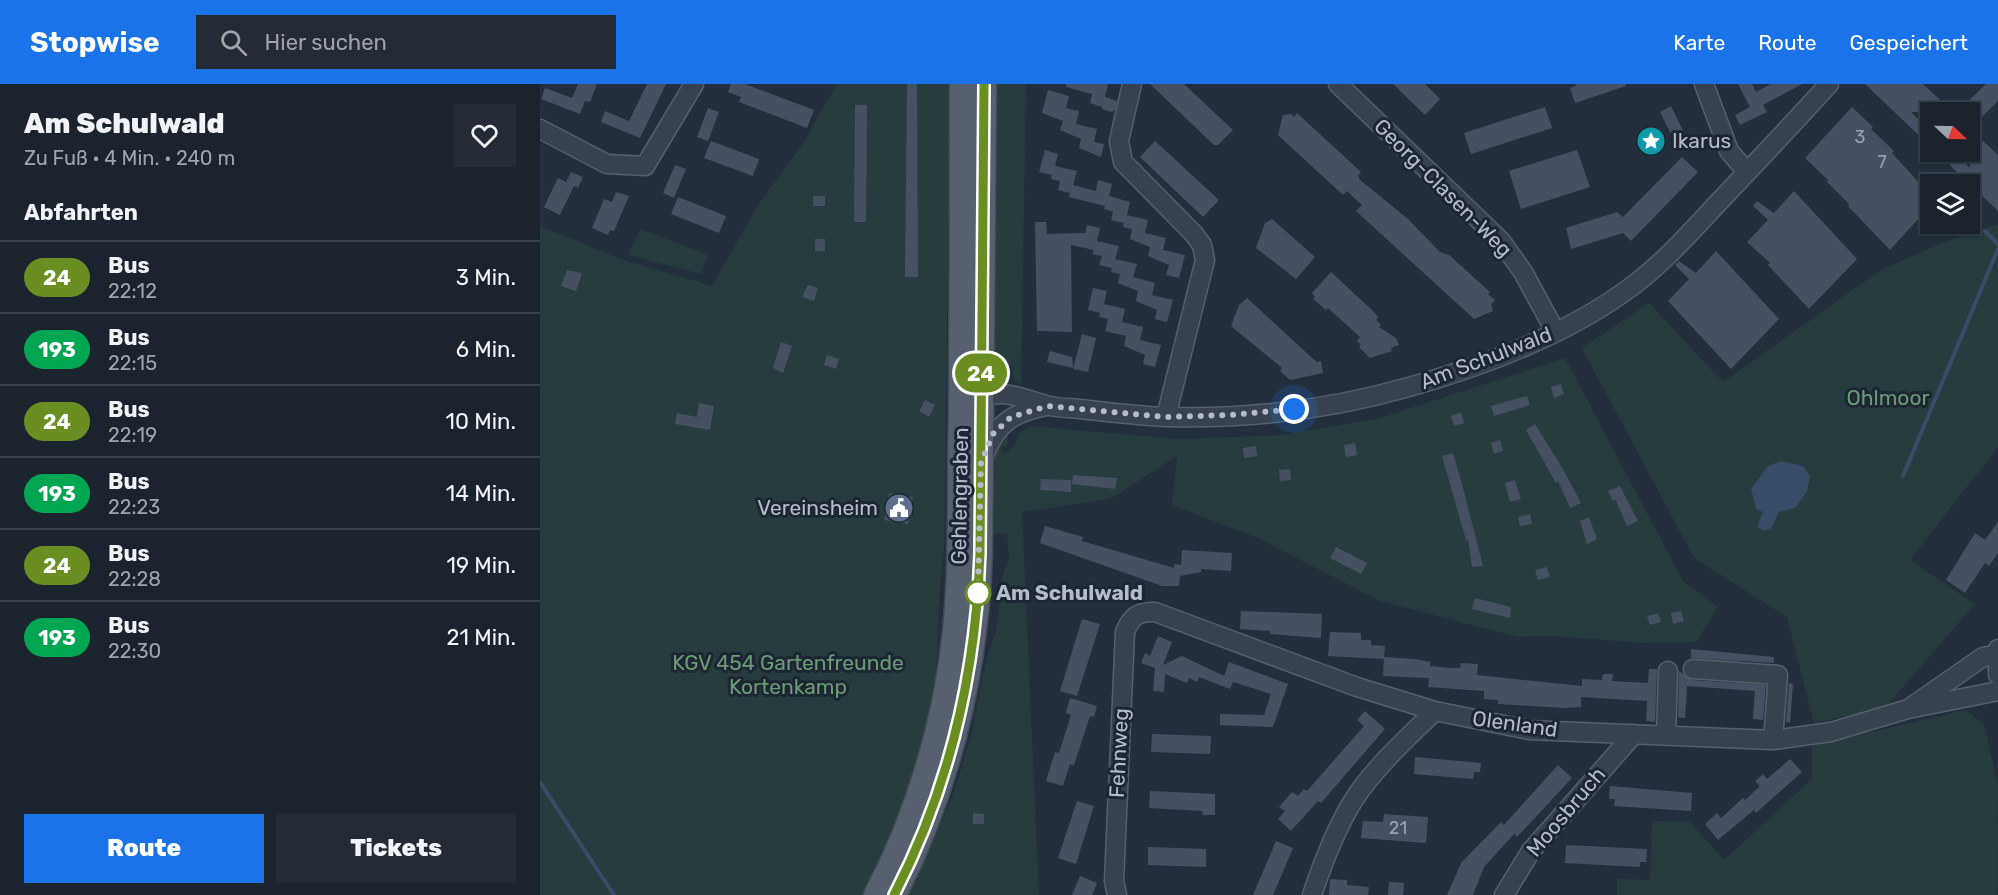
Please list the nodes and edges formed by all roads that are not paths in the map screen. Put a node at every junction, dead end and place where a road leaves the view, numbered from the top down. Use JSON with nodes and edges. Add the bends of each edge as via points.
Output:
{"nodes":[{"id":1,"x":694,"y":84,"type":"edge"},
{"id":2,"x":962,"y":84,"type":"edge"},
{"id":3,"x":984,"y":84,"type":"edge"},
{"id":4,"x":1132,"y":84,"type":"edge"},
{"id":5,"x":1338,"y":84,"type":"edge"},
{"id":6,"x":1704,"y":84,"type":"edge"},
{"id":7,"x":1829,"y":84,"type":"edge"},
{"id":8,"x":540,"y":129,"type":"edge"},
{"id":9,"x":1747,"y":172,"type":"junction"},
{"id":10,"x":1555,"y":331,"type":"junction"},
{"id":11,"x":982,"y":398,"type":"junction"},
{"id":12,"x":1048,"y":406,"type":"junction"},
{"id":13,"x":1166,"y":417,"type":"junction"},
{"id":14,"x":960,"y":421,"type":"junction"},
{"id":15,"x":981,"y":463,"type":"junction"},
{"id":16,"x":1136,"y":614,"type":"joint"},
{"id":17,"x":1998,"y":649,"type":"edge"},
{"id":18,"x":1998,"y":654,"type":"edge"},
{"id":19,"x":1693,"y":669,"type":"dead end"},
{"id":20,"x":1668,"y":671,"type":"dead end"},
{"id":21,"x":1998,"y":675,"type":"edge"},
{"id":22,"x":1998,"y":691,"type":"edge"},
{"id":23,"x":1908,"y":709,"type":"junction"},
{"id":24,"x":1436,"y":711,"type":"junction"},
{"id":25,"x":1634,"y":734,"type":"junction"},
{"id":26,"x":1666,"y":735,"type":"junction"},
{"id":27,"x":1773,"y":740,"type":"junction"},
{"id":28,"x":876,"y":895,"type":"edge"},
{"id":29,"x":894,"y":895,"type":"edge"},
{"id":30,"x":1117,"y":895,"type":"edge"},
{"id":31,"x":1312,"y":895,"type":"edge"},
{"id":32,"x":1504,"y":895,"type":"edge"}],
"edges":[{"from":1,"to":8,"type":"street","via":[[645,166],[607,164]]},
{"from":2,"to":14,"type":"main road","name":"Gehlengraben"},
{"from":3,"to":11,"type":"main road","name":"Gehlengraben"},
{"from":4,"to":13,"type":"street","via":[[1119,141],[1123,162],[1194,234],[1202,245],[1205,260]]},
{"from":5,"to":10,"type":"street","name":"Georg-Clasen-Weg","via":[[1501,241]]},
{"from":6,"to":9,"type":"street","via":[[1729,151]]},
{"from":7,"to":9,"type":"street","name":"Am Schulwald"},
{"from":9,"to":10,"type":"street","name":"Am Schulwald","via":[[1654,269],[1615,298]]},
{"from":10,"to":13,"type":"street","name":"Am Schulwald","via":[[1453,374],[1375,396],[1258,413]]},
{"from":11,"to":12,"type":"street","name":"Am Schulwald","via":[[997,394],[1020,396]]},
{"from":11,"to":14,"type":"street"},
{"from":11,"to":15,"type":"main road","name":"Gehlengraben"},
{"from":12,"to":13,"type":"street","name":"Am Schulwald"},
{"from":12,"to":15,"type":"street","name":"Am Schulwald","via":[[1023,411],[1005,421],[989,441]]},
{"from":14,"to":28,"type":"main road","name":"Gehlengraben","via":[[958,585],[951,663],[916,801]]},
{"from":15,"to":29,"type":"main road","name":"Gehlengraben","via":[[978,591],[964,698],[937,796]]},
{"from":16,"to":24,"type":"street","name":"Olenland","via":[[1155,612],[1286,662]]},
{"from":16,"to":30,"type":"street","name":"Fehnweg","via":[[1125,632],[1114,881]]},
{"from":17,"to":18,"type":"street"},
{"from":18,"to":21,"type":"street"},
{"from":18,"to":23,"type":"street","name":"Olenland","via":[[1983,657]]},
{"from":19,"to":27,"type":"street","via":[[1778,675]]},
{"from":20,"to":26,"type":"street"},
{"from":22,"to":23,"type":"street","name":"Olenland"},
{"from":23,"to":27,"type":"street","name":"Olenland","via":[[1831,732]]},
{"from":24,"to":25,"type":"street","name":"Olenland","via":[[1529,730]]},
{"from":24,"to":31,"type":"street","via":[[1402,743],[1354,800],[1325,856]]},
{"from":25,"to":26,"type":"street","name":"Olenland"},
{"from":25,"to":32,"type":"street","name":"Moosbruch","via":[[1531,851]]},
{"from":26,"to":27,"type":"street","name":"Olenland"}]}
